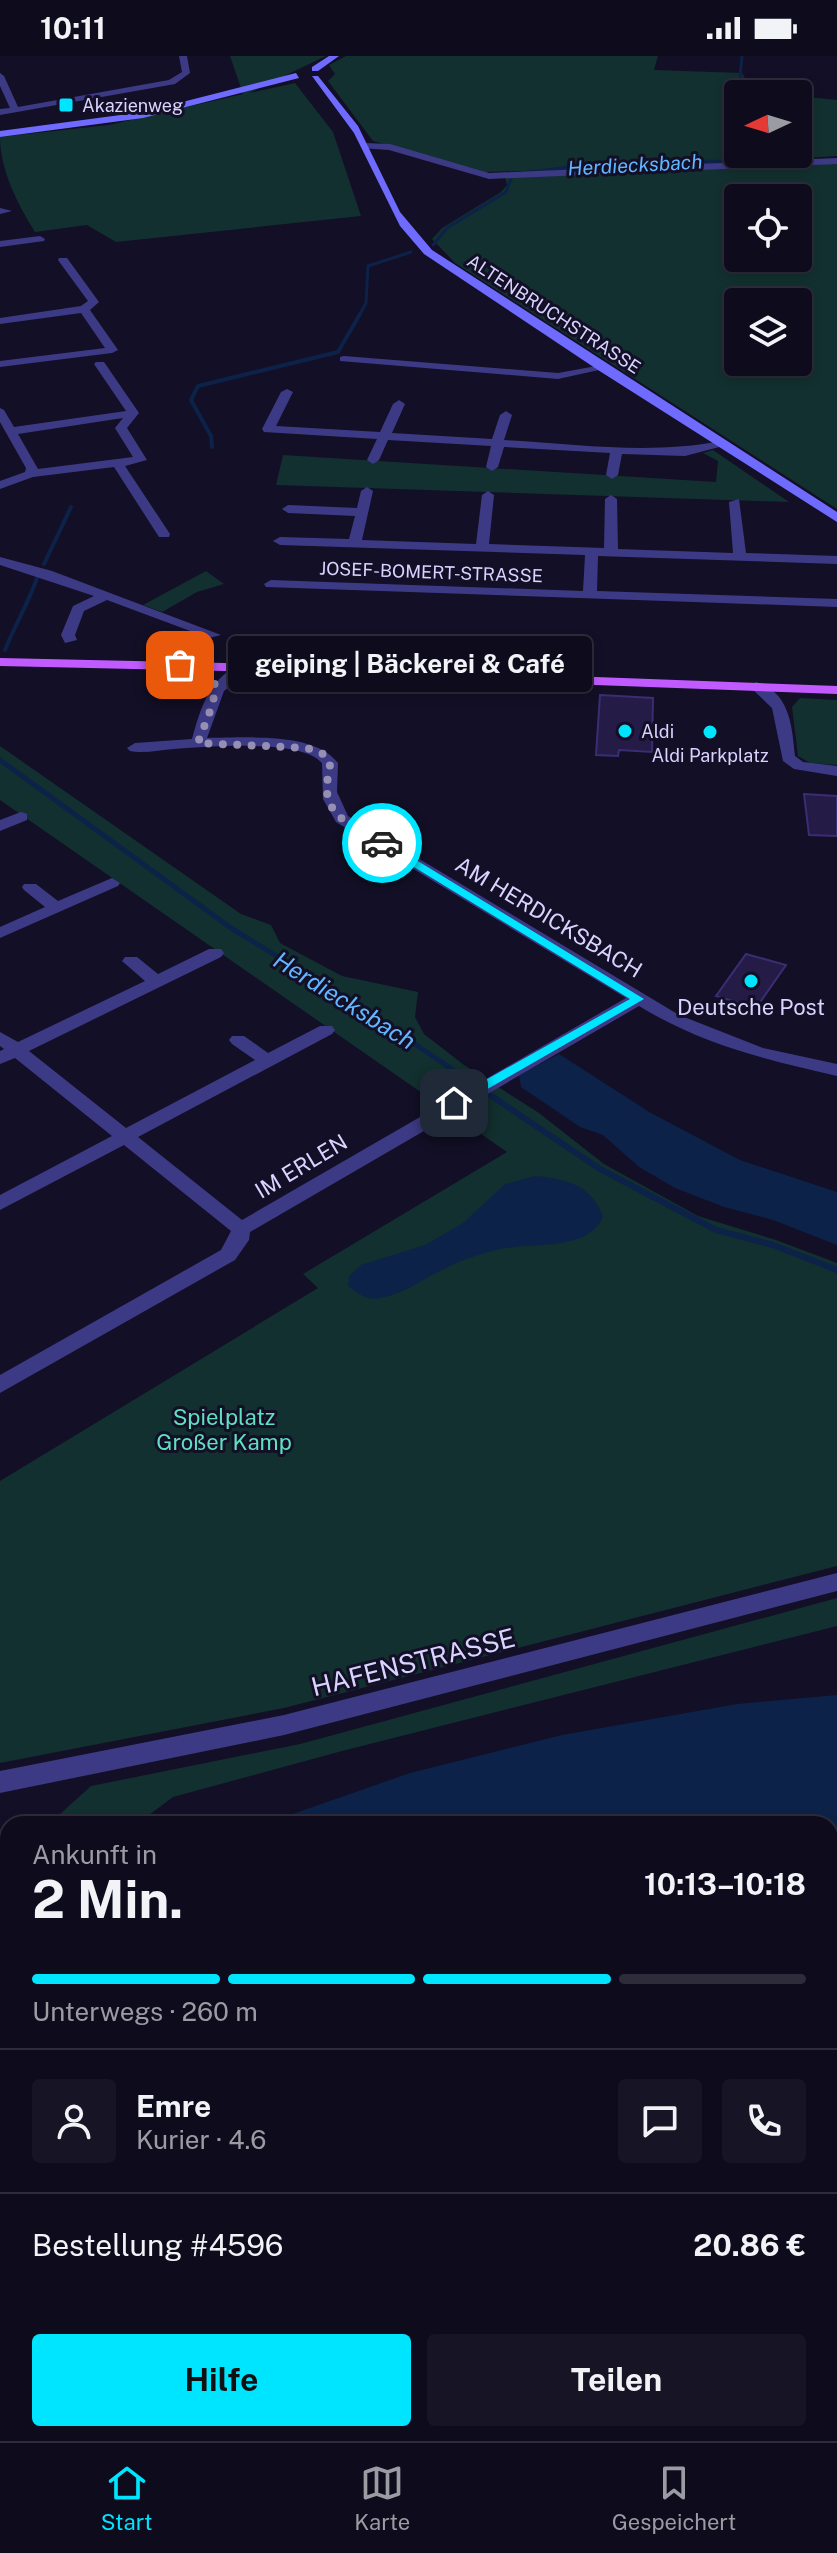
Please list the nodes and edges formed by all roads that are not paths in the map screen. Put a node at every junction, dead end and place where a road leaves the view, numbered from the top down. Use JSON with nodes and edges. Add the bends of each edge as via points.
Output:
{"nodes":[{"id":1,"x":183,"y":56,"type":"edge"},
{"id":2,"x":335,"y":56,"type":"edge"},
{"id":3,"x":315,"y":74,"type":"junction"},
{"id":4,"x":0,"y":76,"type":"edge"},
{"id":5,"x":15,"y":110,"type":"junction"},
{"id":6,"x":0,"y":112,"type":"edge"},
{"id":7,"x":0,"y":134,"type":"edge"},
{"id":8,"x":364,"y":146,"type":"junction"},
{"id":9,"x":837,"y":161,"type":"edge"},
{"id":10,"x":40,"y":239,"type":"dead end"},
{"id":11,"x":0,"y":244,"type":"edge"},
{"id":12,"x":63,"y":260,"type":"dead end"},
{"id":13,"x":84,"y":309,"type":"junction"},
{"id":14,"x":0,"y":321,"type":"edge"},
{"id":15,"x":344,"y":359,"type":"dead end"},
{"id":16,"x":0,"y":364,"type":"edge"},
{"id":17,"x":100,"y":364,"type":"dead end"},
{"id":18,"x":602,"y":368,"type":"junction"},
{"id":19,"x":287,"y":392,"type":"dead end"},
{"id":20,"x":399,"y":404,"type":"dead end"},
{"id":21,"x":0,"y":412,"type":"edge"},
{"id":22,"x":133,"y":413,"type":"junction"},
{"id":23,"x":506,"y":415,"type":"dead end"},
{"id":24,"x":11,"y":431,"type":"junction"},
{"id":25,"x":384,"y":437,"type":"junction"},
{"id":26,"x":497,"y":444,"type":"junction"},
{"id":27,"x":721,"y":445,"type":"junction"},
{"id":28,"x":617,"y":450,"type":"junction"},
{"id":29,"x":373,"y":460,"type":"dead end"},
{"id":30,"x":117,"y":463,"type":"junction"},
{"id":31,"x":492,"y":467,"type":"dead end"},
{"id":32,"x":31,"y":474,"type":"junction"},
{"id":33,"x":612,"y":475,"type":"dead end"},
{"id":34,"x":0,"y":485,"type":"edge"},
{"id":35,"x":367,"y":491,"type":"dead end"},
{"id":36,"x":488,"y":495,"type":"dead end"},
{"id":37,"x":611,"y":499,"type":"dead end"},
{"id":38,"x":735,"y":502,"type":"dead end"},
{"id":39,"x":288,"y":509,"type":"dead end"},
{"id":40,"x":362,"y":512,"type":"junction"},
{"id":41,"x":837,"y":518,"type":"edge"},
{"id":42,"x":164,"y":534,"type":"dead end"},
{"id":43,"x":280,"y":541,"type":"dead end"},
{"id":44,"x":355,"y":543,"type":"junction"},
{"id":45,"x":482,"y":547,"type":"junction"},
{"id":46,"x":592,"y":551,"type":"junction"},
{"id":47,"x":611,"y":551,"type":"junction"},
{"id":48,"x":740,"y":556,"type":"junction"},
{"id":49,"x":837,"y":560,"type":"edge"},
{"id":50,"x":0,"y":561,"type":"edge"},
{"id":51,"x":271,"y":584,"type":"dead end"},
{"id":52,"x":590,"y":595,"type":"junction"},
{"id":53,"x":105,"y":596,"type":"junction"},
{"id":54,"x":837,"y":603,"type":"edge"},
{"id":55,"x":214,"y":635,"type":"dead end"},
{"id":56,"x":70,"y":640,"type":"dead end"},
{"id":57,"x":0,"y":662,"type":"edge"},
{"id":58,"x":180,"y":665,"type":"junction"},
{"id":59,"x":246,"y":667,"type":"junction"},
{"id":60,"x":756,"y":686,"type":"junction"},
{"id":61,"x":216,"y":688,"type":"junction"},
{"id":62,"x":805,"y":688,"type":"junction"},
{"id":63,"x":837,"y":690,"type":"edge"},
{"id":64,"x":782,"y":709,"type":"junction"},
{"id":65,"x":198,"y":743,"type":"junction"},
{"id":66,"x":135,"y":748,"type":"dead end"},
{"id":67,"x":837,"y":771,"type":"edge"},
{"id":68,"x":21,"y":817,"type":"dead end"},
{"id":69,"x":0,"y":826,"type":"edge"},
{"id":70,"x":112,"y":883,"type":"dead end"},
{"id":71,"x":30,"y":887,"type":"dead end"},
{"id":72,"x":57,"y":908,"type":"junction"},
{"id":73,"x":0,"y":933,"type":"edge"},
{"id":74,"x":215,"y":953,"type":"dead end"},
{"id":75,"x":131,"y":961,"type":"dead end"},
{"id":76,"x":157,"y":982,"type":"junction"},
{"id":77,"x":638,"y":999,"type":"junction"},
{"id":78,"x":326,"y":1030,"type":"dead end"},
{"id":79,"x":0,"y":1037,"type":"edge"},
{"id":80,"x":238,"y":1040,"type":"dead end"},
{"id":81,"x":8,"y":1054,"type":"edge"},
{"id":82,"x":266,"y":1060,"type":"junction"},
{"id":83,"x":837,"y":1070,"type":"edge"},
{"id":84,"x":122,"y":1137,"type":"junction"},
{"id":85,"x":0,"y":1203,"type":"edge"},
{"id":86,"x":241,"y":1229,"type":"junction"},
{"id":87,"x":0,"y":1385,"type":"edge"},
{"id":88,"x":837,"y":1582,"type":"edge"},
{"id":89,"x":0,"y":1782,"type":"edge"}],
"edges":[{"from":1,"to":5,"type":"street","via":[[186,73],[172,82]]},
{"from":2,"to":3,"type":"street"},
{"from":3,"to":7,"type":"street","via":[[143,115]]},
{"from":3,"to":8,"type":"street","name":"ALTENBRUCHSTRASSE"},
{"from":4,"to":5,"type":"street"},
{"from":5,"to":6,"type":"street"},
{"from":8,"to":9,"type":"street","via":[[390,147],[489,176]]},
{"from":8,"to":18,"type":"street","name":"ALTENBRUCHSTRASSE","via":[[397,217],[421,246]]},
{"from":10,"to":11,"type":"street"},
{"from":12,"to":13,"type":"street","via":[[94,302]]},
{"from":13,"to":14,"type":"street"},
{"from":13,"to":16,"type":"street","via":[[112,350]]},
{"from":15,"to":18,"type":"street","via":[[454,363],[558,376]]},
{"from":17,"to":22,"type":"street"},
{"from":18,"to":27,"type":"street","name":"ALTENBRUCHSTRASSE"},
{"from":19,"to":25,"type":"street","via":[[268,429]]},
{"from":20,"to":25,"type":"street"},
{"from":21,"to":24,"type":"street"},
{"from":22,"to":24,"type":"street"},
{"from":22,"to":30,"type":"street","via":[[121,428],[141,460]]},
{"from":23,"to":26,"type":"street"},
{"from":24,"to":32,"type":"street"},
{"from":25,"to":26,"type":"street"},
{"from":25,"to":29,"type":"street"},
{"from":26,"to":28,"type":"street"},
{"from":26,"to":31,"type":"street"},
{"from":27,"to":28,"type":"street","via":[[685,452]]},
{"from":27,"to":41,"type":"street","name":"ALTENBRUCHSTRASSE"},
{"from":28,"to":33,"type":"street"},
{"from":30,"to":32,"type":"street"},
{"from":30,"to":42,"type":"street"},
{"from":32,"to":34,"type":"street"},
{"from":35,"to":40,"type":"street"},
{"from":36,"to":45,"type":"street"},
{"from":37,"to":47,"type":"street"},
{"from":38,"to":48,"type":"street"},
{"from":39,"to":40,"type":"street"},
{"from":40,"to":44,"type":"street"},
{"from":43,"to":44,"type":"street"},
{"from":44,"to":45,"type":"street"},
{"from":45,"to":46,"type":"street"},
{"from":46,"to":47,"type":"street"},
{"from":46,"to":52,"type":"street"},
{"from":47,"to":48,"type":"street"},
{"from":48,"to":49,"type":"street"},
{"from":50,"to":53,"type":"street"},
{"from":51,"to":52,"type":"street","name":"JOSEF-BOMERT-STRASSE"},
{"from":52,"to":54,"type":"street","name":"JOSEF-BOMERT-STRASSE"},
{"from":53,"to":55,"type":"street"},
{"from":53,"to":56,"type":"street","via":[[78,609]]},
{"from":57,"to":58,"type":"main road"},
{"from":58,"to":59,"type":"main road"},
{"from":58,"to":61,"type":"street","via":[[203,669]]},
{"from":59,"to":60,"type":"main road"},
{"from":59,"to":61,"type":"street","via":[[229,674]]},
{"from":60,"to":62,"type":"main road"},
{"from":60,"to":64,"type":"street","via":[[775,697]]},
{"from":61,"to":65,"type":"street"},
{"from":62,"to":63,"type":"main road"},
{"from":62,"to":64,"type":"street"},
{"from":64,"to":67,"type":"street","via":[[788,758],[799,766]]},
{"from":65,"to":66,"type":"street","name":"AM HERDICKSBACH"},
{"from":65,"to":77,"type":"street","name":"AM HERDICKSBACH","via":[[290,746],[323,754],[330,763],[326,791],[342,819]]},
{"from":68,"to":69,"type":"street"},
{"from":70,"to":72,"type":"street"},
{"from":71,"to":72,"type":"street"},
{"from":72,"to":73,"type":"street"},
{"from":74,"to":76,"type":"street"},
{"from":75,"to":76,"type":"street"},
{"from":76,"to":81,"type":"street"},
{"from":77,"to":83,"type":"street","name":"AM HERDICKSBACH","via":[[758,1053]]},
{"from":77,"to":86,"type":"street","name":"IM ERLEN"},
{"from":78,"to":82,"type":"street"},
{"from":79,"to":81,"type":"street"},
{"from":80,"to":82,"type":"street"},
{"from":81,"to":84,"type":"street"},
{"from":82,"to":84,"type":"street"},
{"from":84,"to":85,"type":"street"},
{"from":84,"to":86,"type":"street"},
{"from":86,"to":87,"type":"street","name":"IM ERLEN","via":[[228,1255]]},
{"from":88,"to":89,"type":"street","name":"HAFENSTRASSE","via":[[284,1725]]}]}
